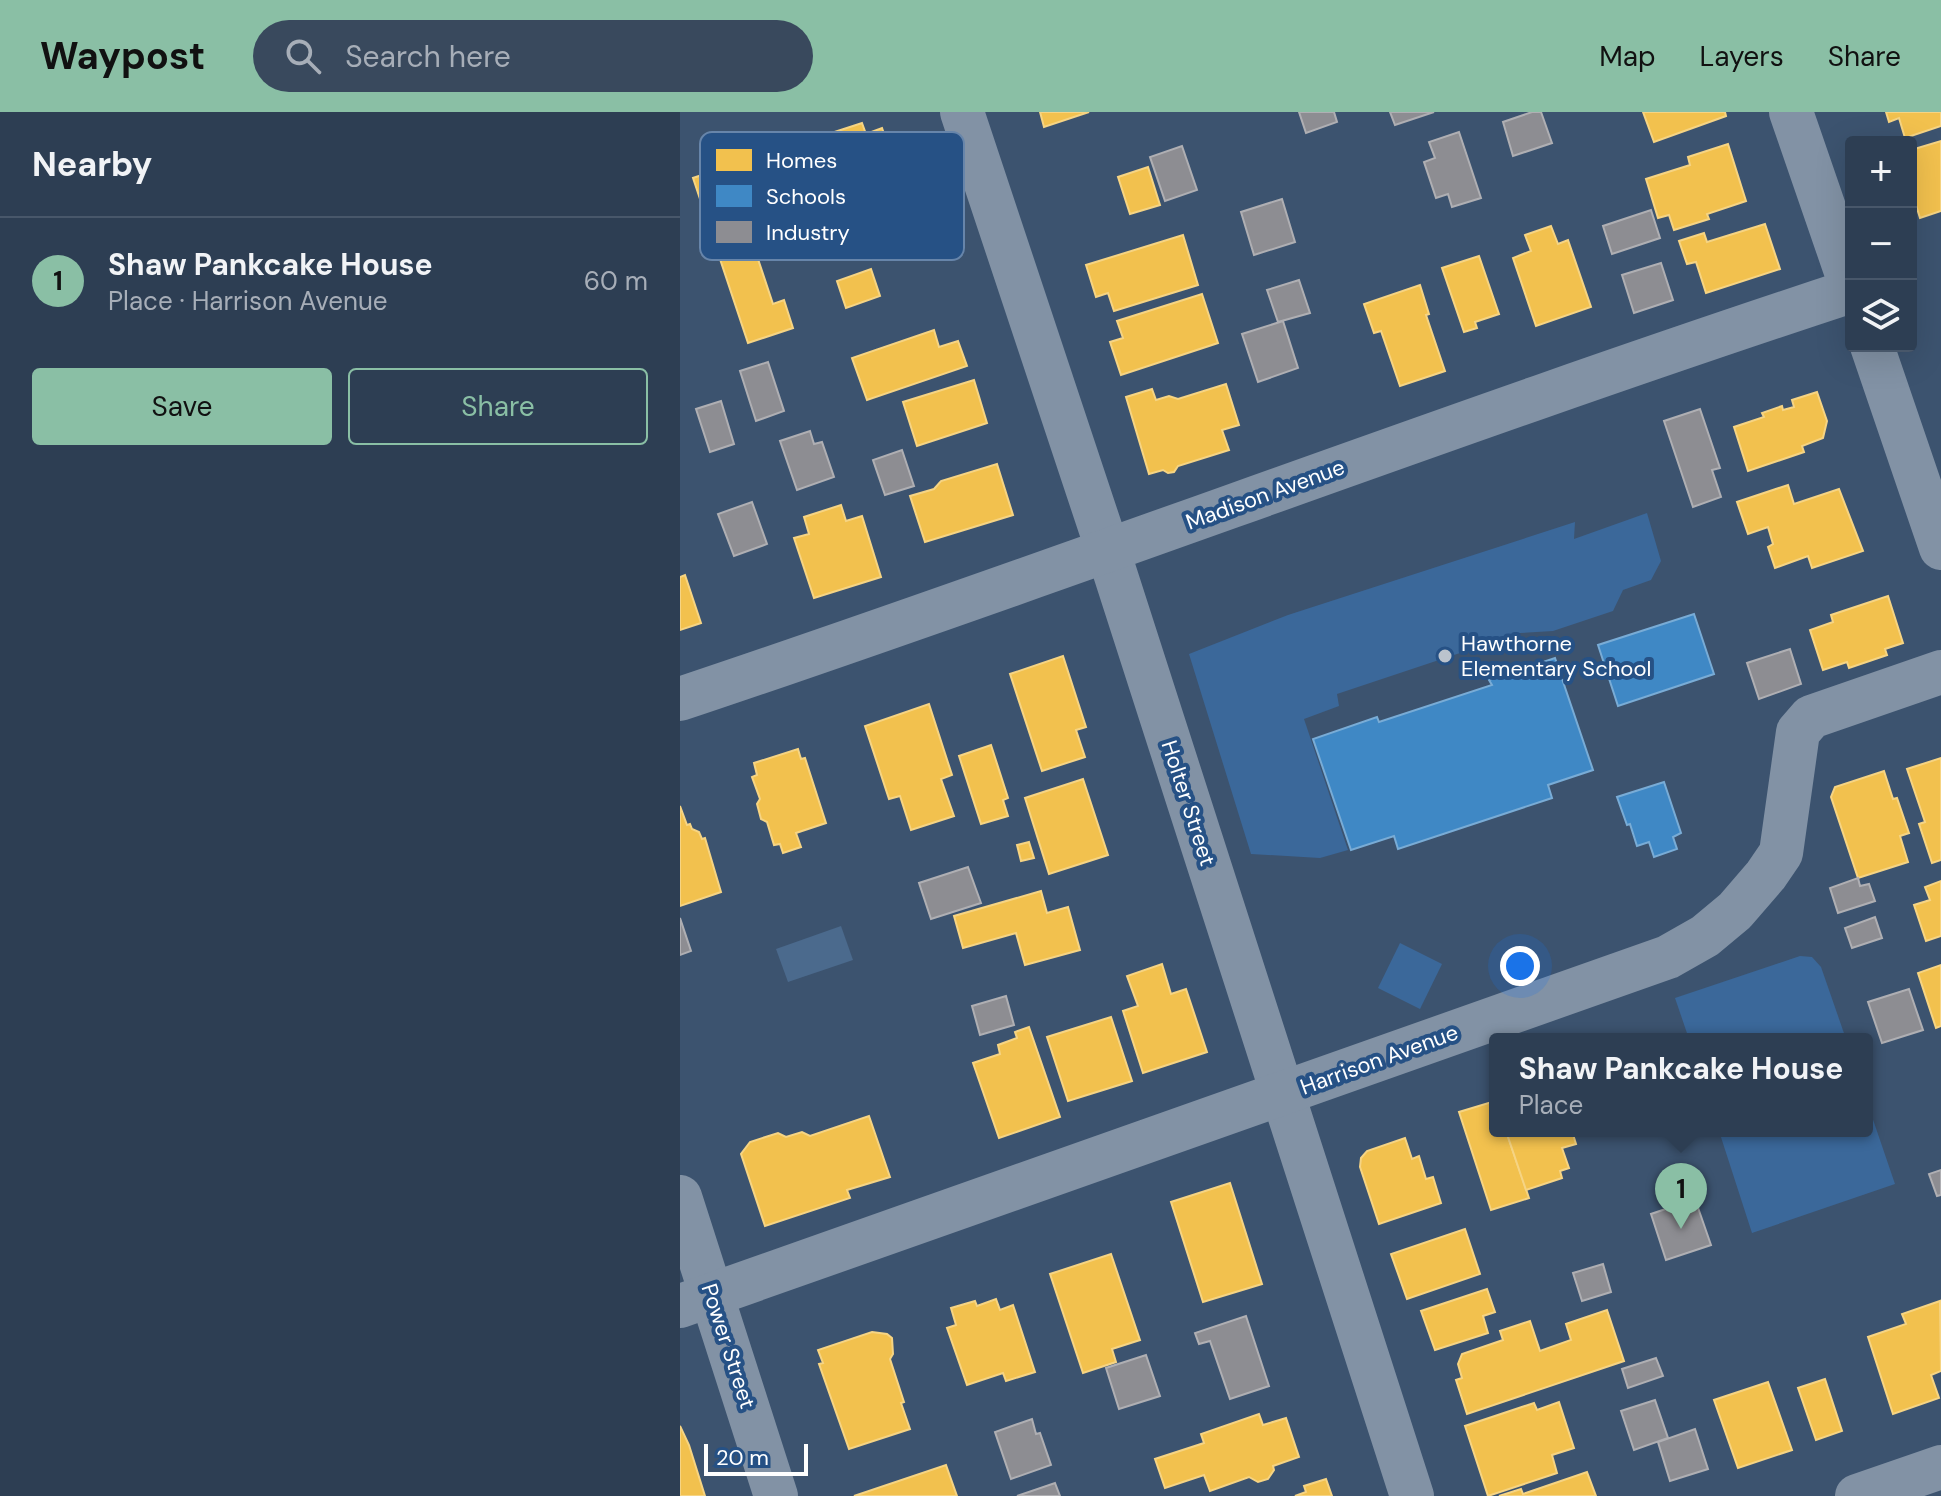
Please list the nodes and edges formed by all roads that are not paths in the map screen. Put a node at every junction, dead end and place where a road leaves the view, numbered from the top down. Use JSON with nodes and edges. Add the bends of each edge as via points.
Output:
{"nodes":[{"id":1,"x":962,"y":112,"type":"edge"},
{"id":2,"x":1791,"y":112,"type":"edge"},
{"id":3,"x":1848,"y":280,"type":"edge"},
{"id":4,"x":1845,"y":290,"type":"edge"},
{"id":5,"x":1874,"y":352,"type":"edge"},
{"id":6,"x":1941,"y":548,"type":"edge"},
{"id":7,"x":1108,"y":551,"type":"junction"},
{"id":8,"x":1941,"y":672,"type":"edge"},
{"id":9,"x":680,"y":699,"type":"edge"},
{"id":10,"x":1282,"y":1094,"type":"junction"},
{"id":11,"x":680,"y":1197,"type":"edge"},
{"id":12,"x":696,"y":1301,"type":"edge"},
{"id":13,"x":1941,"y":1467,"type":"edge"},
{"id":14,"x":776,"y":1496,"type":"edge"},
{"id":15,"x":1412,"y":1496,"type":"edge"},
{"id":16,"x":1857,"y":1496,"type":"edge"}],
"edges":[{"from":1,"to":7,"type":"street","name":"Holter Street"},
{"from":2,"to":3,"type":"street"},
{"from":4,"to":7,"type":"street","name":"Madison Avenue"},
{"from":5,"to":6,"type":"street"},
{"from":7,"to":9,"type":"street","name":"Madison Avenue"},
{"from":7,"to":10,"type":"street","name":"Holter Street"},
{"from":8,"to":10,"type":"street","name":"Harrison Avenue","via":[[1811,717],[1798,732],[1781,853],[1735,911],[1705,936],[1668,957]]},
{"from":10,"to":12,"type":"street","name":"Harrison Avenue"},
{"from":10,"to":15,"type":"street","name":"Holter Street"},
{"from":11,"to":12,"type":"street","name":"Power Street"},
{"from":12,"to":14,"type":"street","name":"Power Street"},
{"from":13,"to":16,"type":"street"}]}
